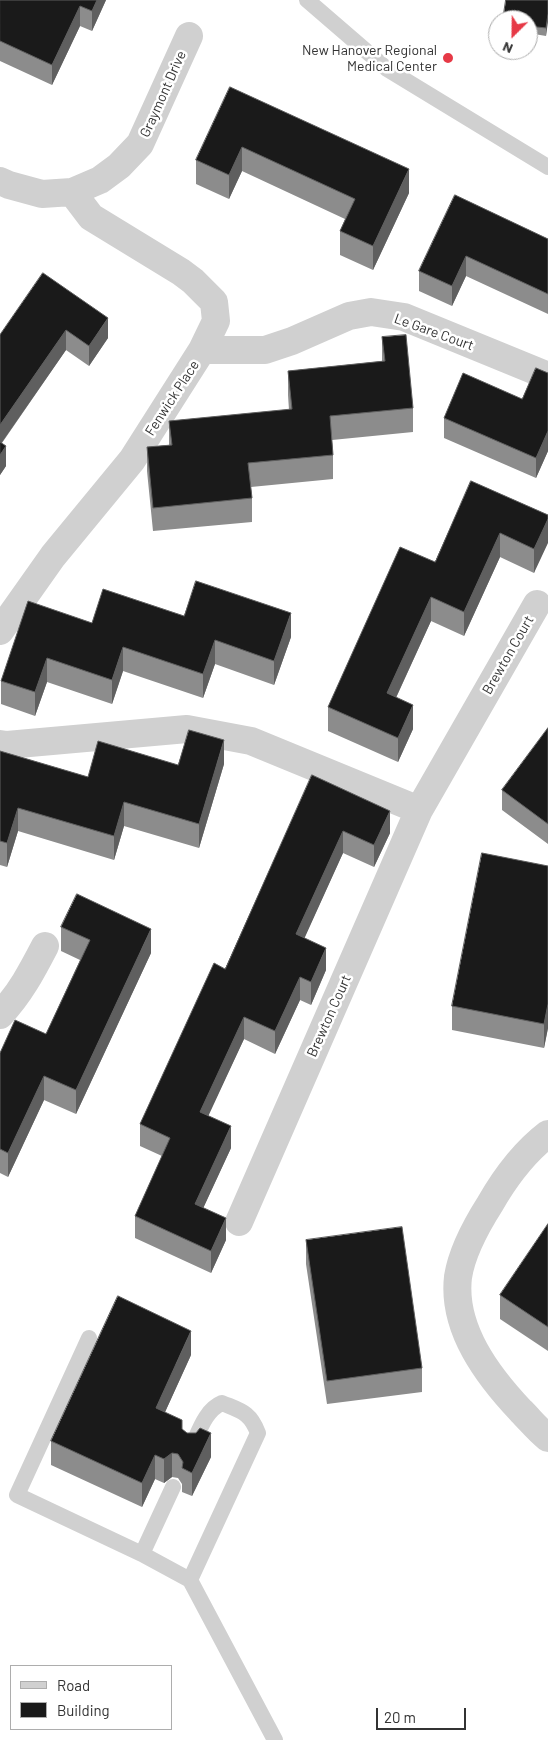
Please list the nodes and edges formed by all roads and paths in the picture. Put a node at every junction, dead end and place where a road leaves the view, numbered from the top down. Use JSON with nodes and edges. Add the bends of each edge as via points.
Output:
{"nodes":[{"id":1,"x":307,"y":0,"type":"edge"},
{"id":2,"x":189,"y":36,"type":"dead end"},
{"id":3,"x":548,"y":167,"type":"edge"},
{"id":4,"x":0,"y":181,"type":"edge"},
{"id":5,"x":72,"y":192,"type":"junction"},
{"id":6,"x":202,"y":350,"type":"junction"},
{"id":7,"x":548,"y":376,"type":"edge"},
{"id":8,"x":537,"y":604,"type":"dead end"},
{"id":9,"x":0,"y":631,"type":"edge"},
{"id":10,"x":0,"y":744,"type":"edge"},
{"id":11,"x":419,"y":810,"type":"junction"},
{"id":12,"x":45,"y":946,"type":"dead end"},
{"id":13,"x":0,"y":1015,"type":"edge"},
{"id":14,"x":548,"y":1134,"type":"edge"},
{"id":15,"x":239,"y":1222,"type":"dead end"},
{"id":16,"x":89,"y":1338,"type":"dead end"},
{"id":17,"x":548,"y":1438,"type":"edge"},
{"id":18,"x":191,"y":1448,"type":"edge"},
{"id":19,"x":173,"y":1487,"type":"dead end"},
{"id":20,"x":142,"y":1554,"type":"junction"},
{"id":21,"x":190,"y":1580,"type":"junction"},
{"id":22,"x":275,"y":1740,"type":"edge"}],
"edges":[{"from":1,"to":3,"type":"lane","via":[[387,69]]},
{"from":2,"to":5,"type":"street","name":"Graymont Drive","via":[[140,144],[100,180]]},
{"from":4,"to":5,"type":"street","name":"Graymont Drive","via":[[42,194]]},
{"from":5,"to":6,"type":"street","name":"Fenwick Place","via":[[91,217],[181,272],[214,302],[216,321]]},
{"from":6,"to":7,"type":"street","name":"Le Gare Court","via":[[265,350],[349,316],[371,312],[404,317]]},
{"from":6,"to":9,"type":"street","name":"Fenwick Place","via":[[132,460],[53,556]]},
{"from":8,"to":11,"type":"street","name":"Brewton Court"},
{"from":10,"to":11,"type":"street","via":[[187,729],[250,741]]},
{"from":11,"to":15,"type":"street","name":"Brewton Court"},
{"from":12,"to":13,"type":"street","via":[[26,982]]},
{"from":14,"to":17,"type":"street","via":[[510,1173],[482,1216],[464,1254],[458,1278],[458,1296],[462,1320],[476,1354],[516,1405]]},
{"from":16,"to":20,"type":"lane","via":[[17,1495]]},
{"from":18,"to":21,"type":"lane","via":[[209,1412],[222,1403],[247,1414],[258,1433]]},
{"from":19,"to":20,"type":"lane"},
{"from":20,"to":21,"type":"lane"},
{"from":21,"to":22,"type":"lane"}]}
